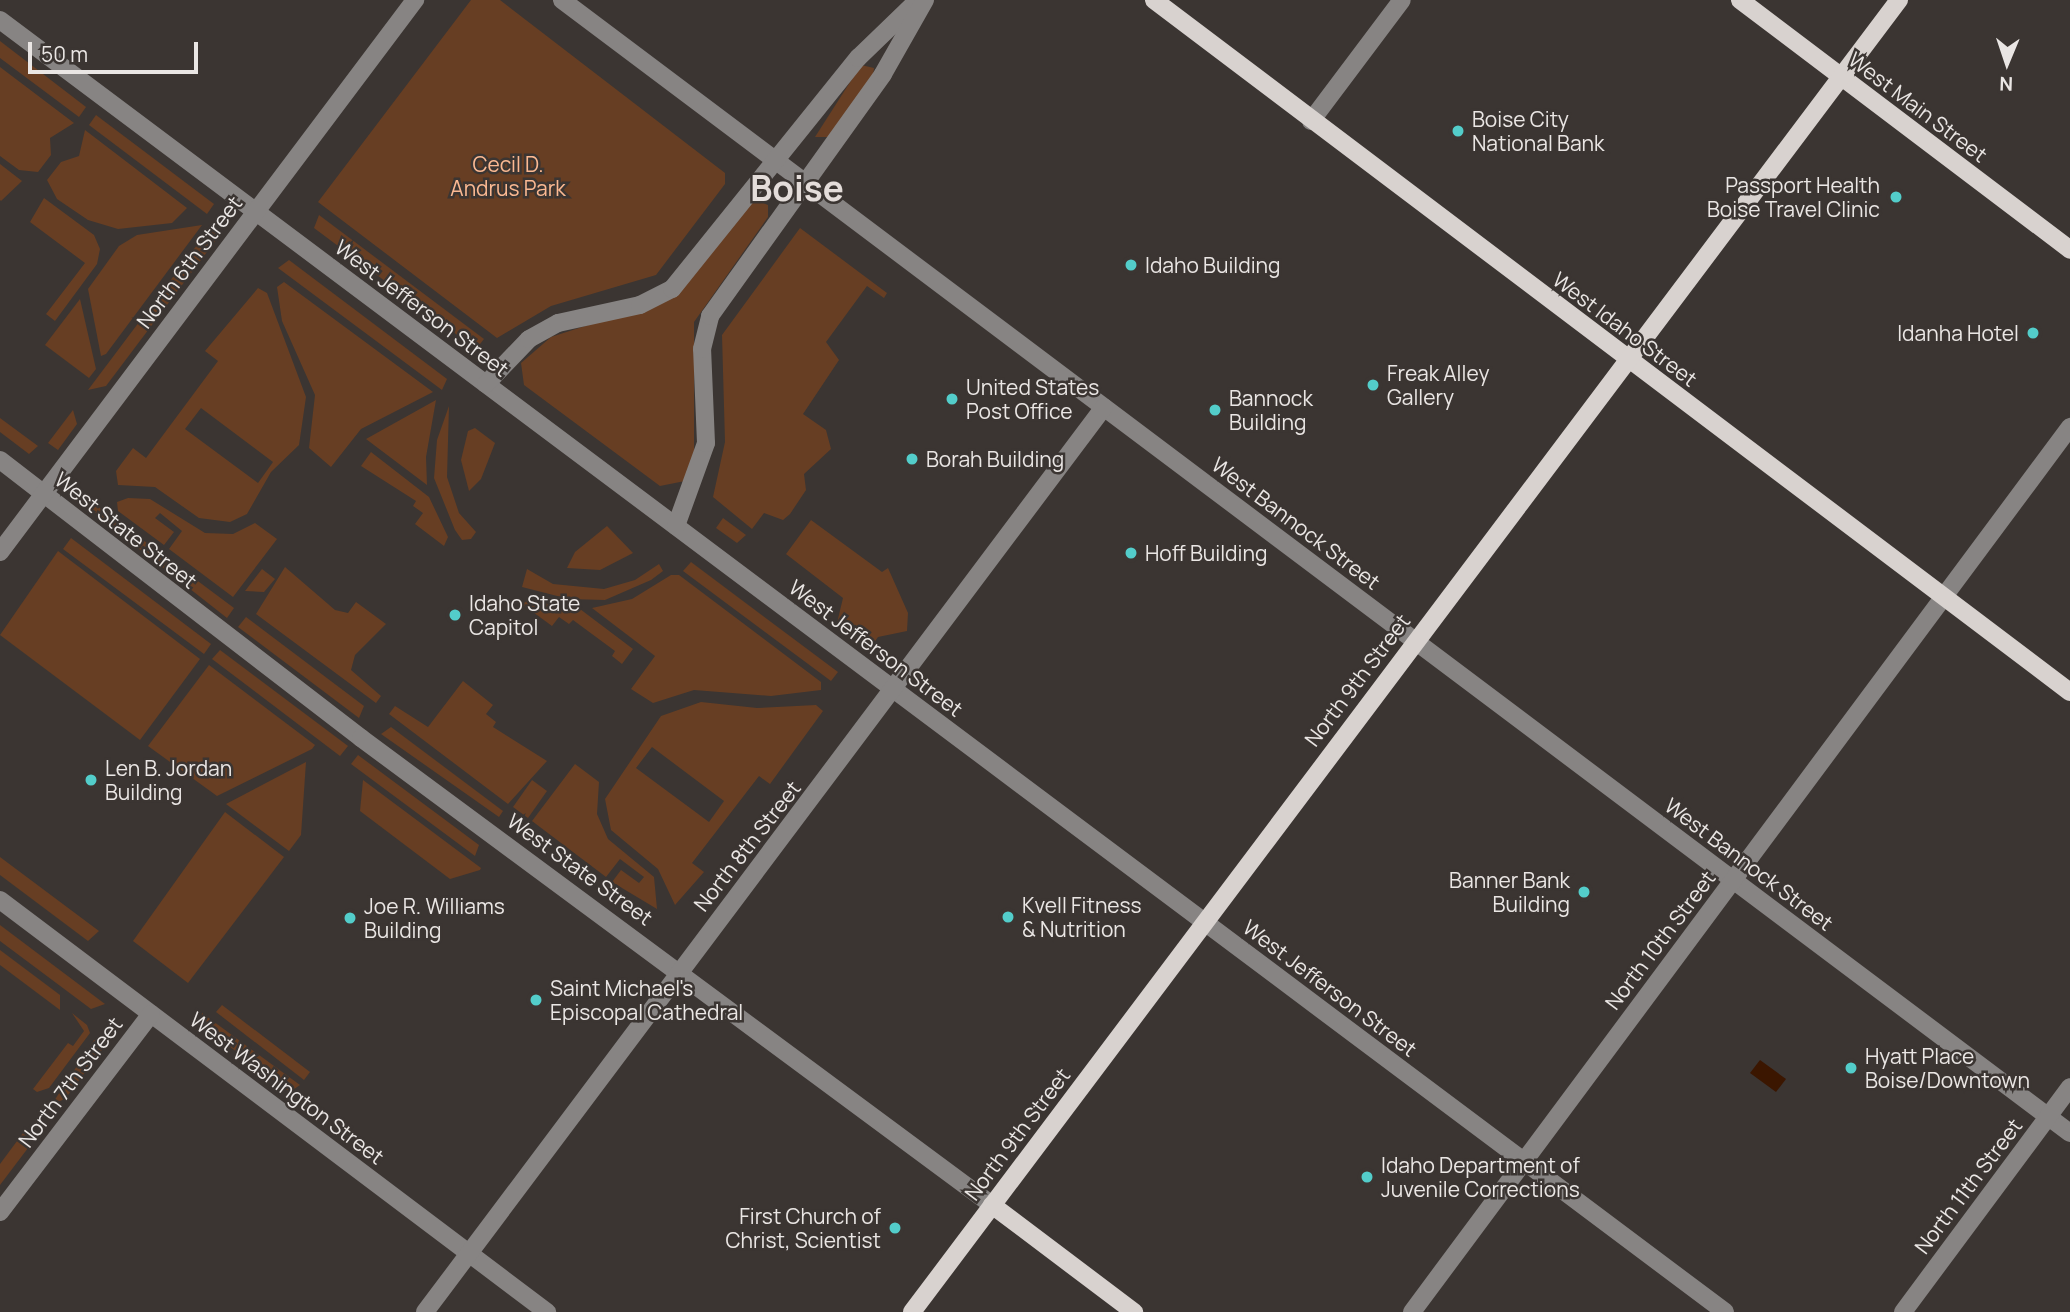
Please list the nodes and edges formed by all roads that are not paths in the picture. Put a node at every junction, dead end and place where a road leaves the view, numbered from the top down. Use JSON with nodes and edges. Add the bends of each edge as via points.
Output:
{"nodes":[{"id":1,"x":415,"y":0,"type":"edge"},
{"id":2,"x":562,"y":0,"type":"edge"},
{"id":3,"x":918,"y":0,"type":"edge"},
{"id":4,"x":925,"y":0,"type":"edge"},
{"id":5,"x":1154,"y":0,"type":"edge"},
{"id":6,"x":1402,"y":0,"type":"edge"},
{"id":7,"x":1740,"y":0,"type":"edge"},
{"id":8,"x":1899,"y":0,"type":"edge"},
{"id":9,"x":0,"y":20,"type":"edge"},
{"id":10,"x":1839,"y":76,"type":"junction"},
{"id":11,"x":1311,"y":121,"type":"junction"},
{"id":12,"x":776,"y":160,"type":"junction"},
{"id":13,"x":803,"y":181,"type":"junction"},
{"id":14,"x":256,"y":212,"type":"junction"},
{"id":15,"x":2070,"y":250,"type":"edge"},
{"id":16,"x":1627,"y":359,"type":"junction"},
{"id":17,"x":486,"y":384,"type":"junction"},
{"id":18,"x":1104,"y":407,"type":"junction"},
{"id":19,"x":2070,"y":427,"type":"edge"},
{"id":20,"x":0,"y":460,"type":"edge"},
{"id":21,"x":44,"y":494,"type":"junction"},
{"id":22,"x":676,"y":526,"type":"junction"},
{"id":23,"x":0,"y":552,"type":"edge"},
{"id":24,"x":1944,"y":597,"type":"junction"},
{"id":25,"x":1414,"y":641,"type":"junction"},
{"id":26,"x":895,"y":691,"type":"junction"},
{"id":27,"x":2070,"y":692,"type":"edge"},
{"id":28,"x":1733,"y":880,"type":"junction"},
{"id":29,"x":0,"y":900,"type":"edge"},
{"id":30,"x":1204,"y":922,"type":"junction"},
{"id":31,"x":680,"y":971,"type":"junction"},
{"id":32,"x":151,"y":1014,"type":"junction"},
{"id":33,"x":2070,"y":1087,"type":"edge"},
{"id":34,"x":2048,"y":1117,"type":"junction"},
{"id":35,"x":2070,"y":1133,"type":"edge"},
{"id":36,"x":1524,"y":1162,"type":"junction"},
{"id":37,"x":992,"y":1205,"type":"junction"},
{"id":38,"x":0,"y":1212,"type":"edge"},
{"id":39,"x":468,"y":1253,"type":"junction"},
{"id":40,"x":425,"y":1312,"type":"edge"},
{"id":41,"x":547,"y":1312,"type":"edge"},
{"id":42,"x":912,"y":1312,"type":"edge"},
{"id":43,"x":1134,"y":1312,"type":"edge"},
{"id":44,"x":1412,"y":1312,"type":"edge"},
{"id":45,"x":1725,"y":1312,"type":"edge"},
{"id":46,"x":1903,"y":1312,"type":"edge"}],
"edges":[{"from":1,"to":14,"type":"street","name":"North 6th Street"},
{"from":2,"to":12,"type":"street","name":"West Bannock Street"},
{"from":3,"to":12,"type":"street","via":[[858,58]]},
{"from":4,"to":13,"type":"street","via":[[883,74]]},
{"from":5,"to":11,"type":"main road","name":"West Idaho Street"},
{"from":6,"to":11,"type":"street"},
{"from":7,"to":10,"type":"main road","name":"West Main Street"},
{"from":8,"to":10,"type":"main road","name":"North 9th Street"},
{"from":9,"to":14,"type":"street","name":"West Jefferson Street"},
{"from":10,"to":15,"type":"main road","name":"West Main Street"},
{"from":10,"to":16,"type":"main road","name":"North 9th Street"},
{"from":11,"to":16,"type":"main road","name":"West Idaho Street"},
{"from":12,"to":13,"type":"street","name":"West Bannock Street"},
{"from":12,"to":17,"type":"street","via":[[663,296],[558,323],[529,339]]},
{"from":13,"to":18,"type":"street","name":"West Bannock Street"},
{"from":13,"to":22,"type":"street","via":[[710,316],[702,349],[706,443]]},
{"from":14,"to":17,"type":"street","name":"West Jefferson Street"},
{"from":14,"to":21,"type":"street","name":"North 6th Street"},
{"from":16,"to":24,"type":"main road","name":"West Idaho Street"},
{"from":16,"to":25,"type":"main road","name":"North 9th Street"},
{"from":17,"to":22,"type":"street","name":"West Jefferson Street"},
{"from":18,"to":25,"type":"street","name":"West Bannock Street"},
{"from":18,"to":26,"type":"street","name":"North 8th Street"},
{"from":19,"to":24,"type":"street","name":"North 10th Street"},
{"from":20,"to":21,"type":"street","name":"West State Street"},
{"from":21,"to":23,"type":"street","name":"North 6th Street"},
{"from":21,"to":31,"type":"street","name":"West State Street","via":[[352,731]]},
{"from":22,"to":26,"type":"street","name":"West Jefferson Street"},
{"from":24,"to":27,"type":"main road","name":"West Idaho Street"},
{"from":24,"to":28,"type":"street","name":"North 10th Street"},
{"from":25,"to":28,"type":"street","name":"West Bannock Street"},
{"from":25,"to":30,"type":"main road","name":"North 9th Street"},
{"from":26,"to":30,"type":"street","name":"West Jefferson Street"},
{"from":26,"to":31,"type":"street","name":"North 8th Street"},
{"from":28,"to":34,"type":"street","name":"West Bannock Street"},
{"from":28,"to":36,"type":"street","name":"North 10th Street"},
{"from":29,"to":32,"type":"street","name":"West Washington Street"},
{"from":30,"to":36,"type":"street","name":"West Jefferson Street"},
{"from":30,"to":37,"type":"main road","name":"North 9th Street"},
{"from":31,"to":37,"type":"street","name":"West State Street"},
{"from":31,"to":39,"type":"street","name":"North 8th Street"},
{"from":32,"to":38,"type":"street","name":"North 7th Street"},
{"from":32,"to":39,"type":"street","name":"West Washington Street"},
{"from":33,"to":34,"type":"street","name":"North 11th Street"},
{"from":34,"to":35,"type":"street","name":"West Bannock Street"},
{"from":34,"to":46,"type":"street","name":"North 11th Street"},
{"from":36,"to":44,"type":"street","name":"North 10th Street"},
{"from":36,"to":45,"type":"street","name":"West Jefferson Street"},
{"from":37,"to":42,"type":"main road","name":"North 9th Street"},
{"from":37,"to":43,"type":"main road","name":"West State Street"},
{"from":39,"to":40,"type":"street","name":"North 8th Street"},
{"from":39,"to":41,"type":"street","name":"West Washington Street"}]}
